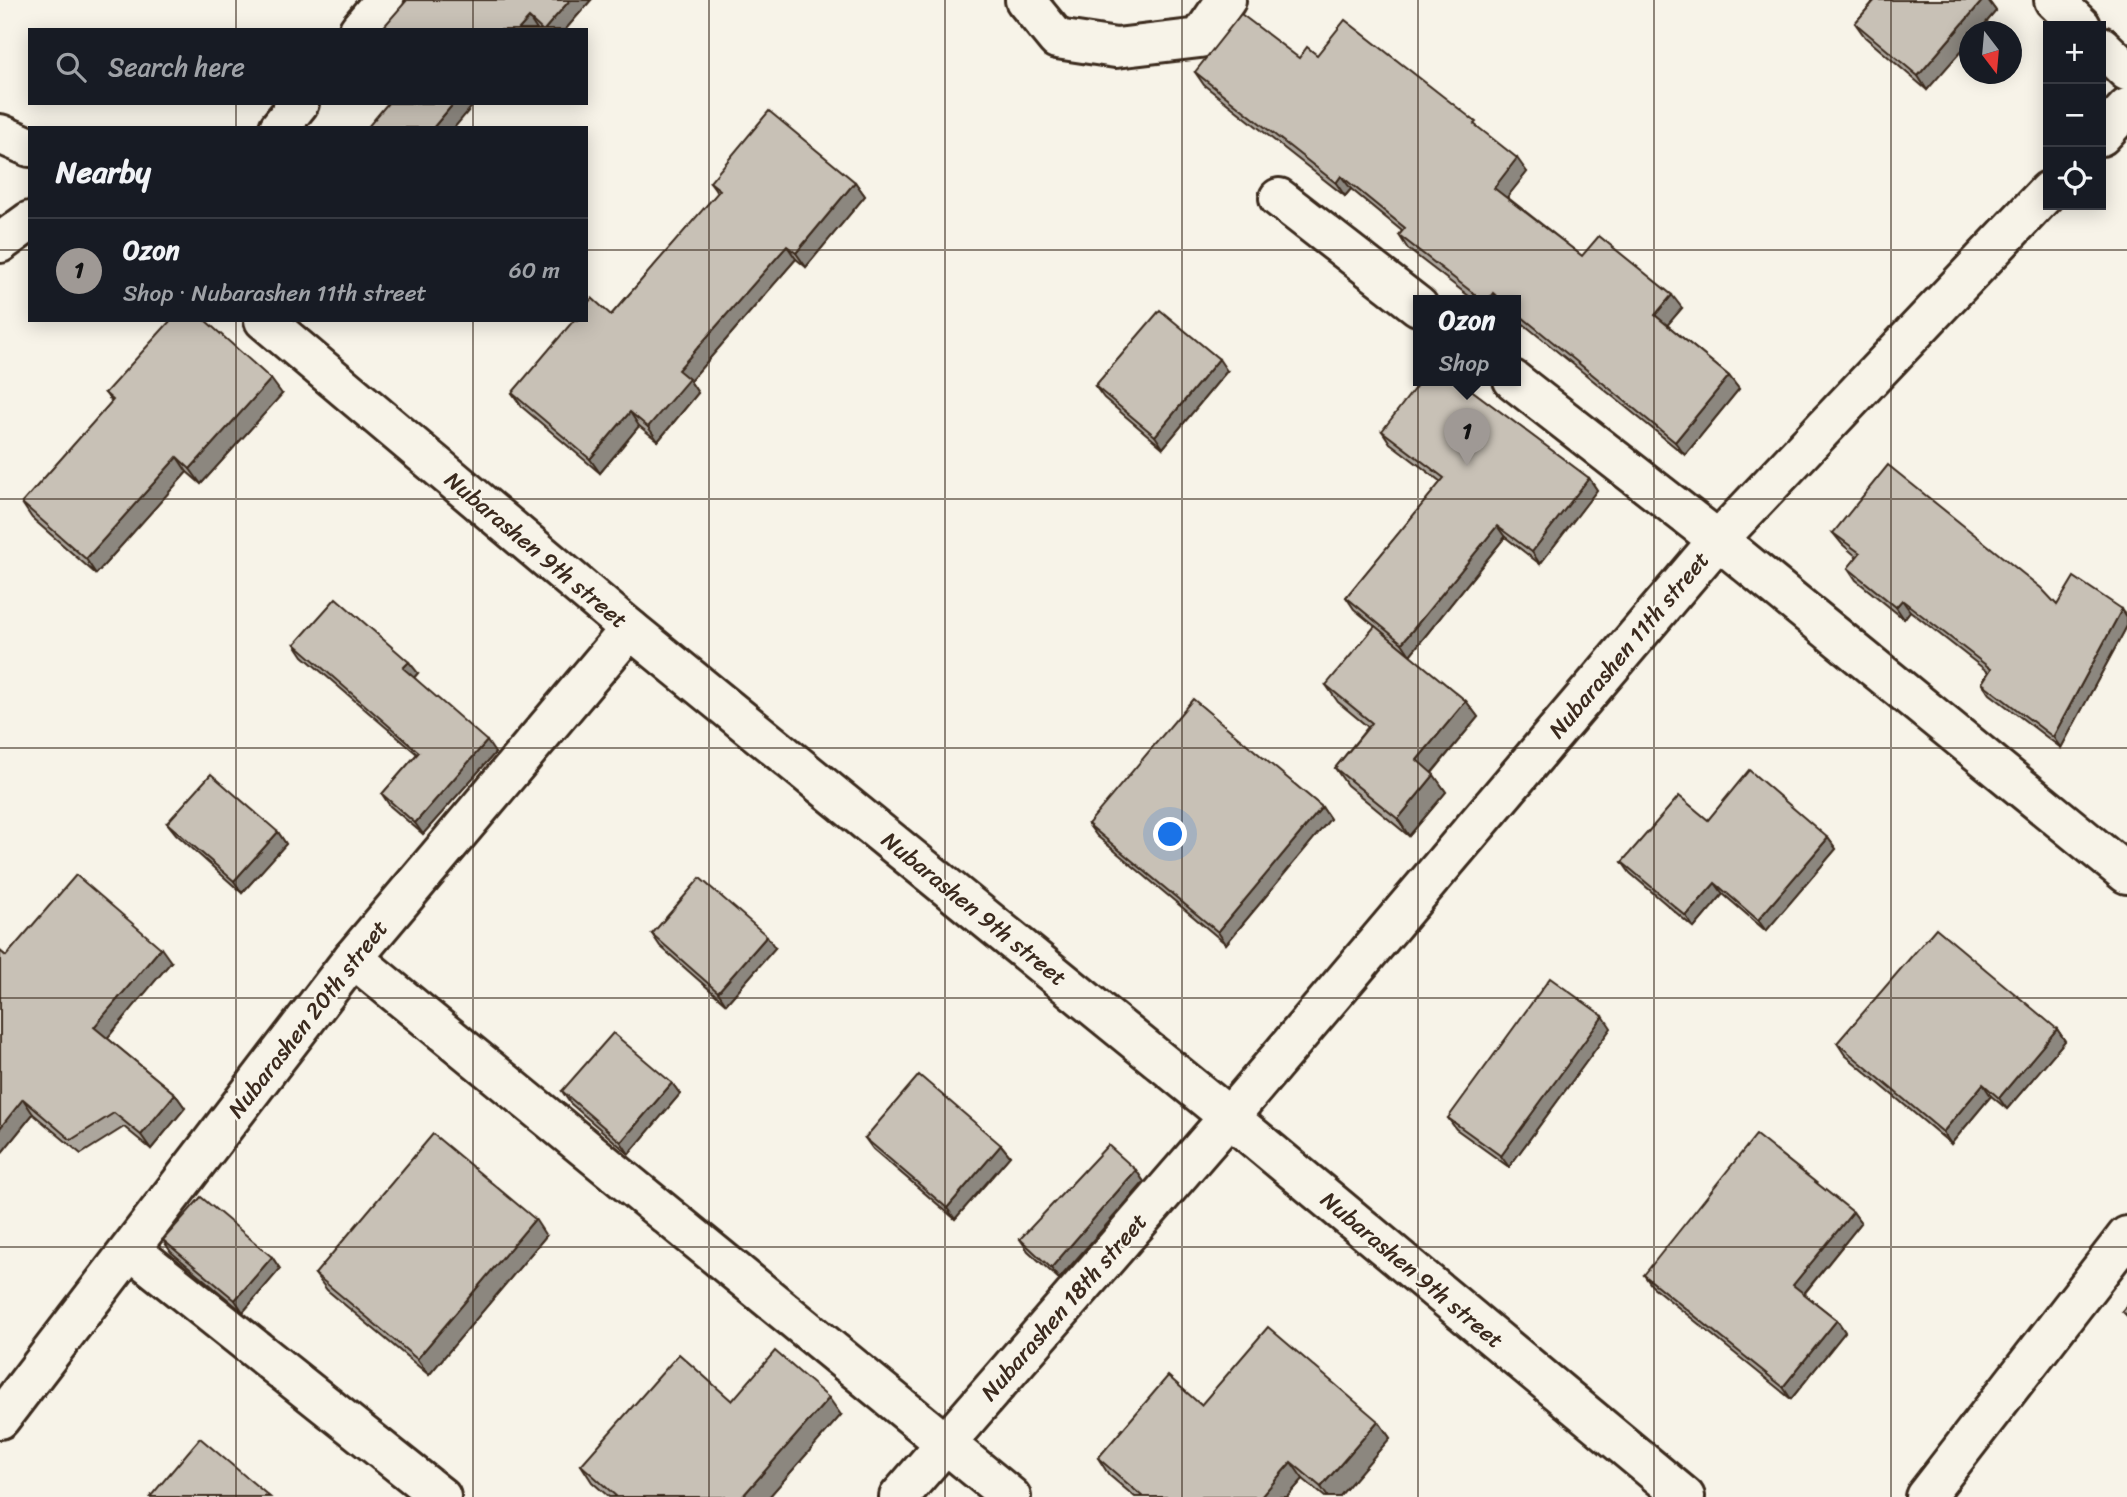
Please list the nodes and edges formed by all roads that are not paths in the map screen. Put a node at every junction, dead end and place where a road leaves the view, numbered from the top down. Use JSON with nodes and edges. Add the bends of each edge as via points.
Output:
{"nodes":[{"id":1,"x":384,"y":0,"type":"edge"},
{"id":2,"x":1025,"y":0,"type":"edge"},
{"id":3,"x":1226,"y":0,"type":"edge"},
{"id":4,"x":2054,"y":0,"type":"edge"},
{"id":5,"x":2076,"y":21,"type":"edge"},
{"id":6,"x":361,"y":28,"type":"edge"},
{"id":7,"x":2106,"y":51,"type":"edge"},
{"id":8,"x":2127,"y":71,"type":"edge"},
{"id":9,"x":297,"y":105,"type":"edge"},
{"id":10,"x":2127,"y":108,"type":"edge"},
{"id":11,"x":281,"y":126,"type":"edge"},
{"id":12,"x":2106,"y":131,"type":"edge"},
{"id":13,"x":0,"y":134,"type":"edge"},
{"id":14,"x":28,"y":146,"type":"edge"},
{"id":15,"x":2043,"y":196,"type":"edge"},
{"id":16,"x":1279,"y":198,"type":"dead end"},
{"id":17,"x":28,"y":222,"type":"edge"},
{"id":18,"x":0,"y":243,"type":"edge"},
{"id":19,"x":1413,"y":302,"type":"edge"},
{"id":20,"x":266,"y":322,"type":"edge"},
{"id":21,"x":1521,"y":386,"type":"edge"},
{"id":22,"x":1718,"y":540,"type":"junction"},
{"id":23,"x":630,"y":629,"type":"junction"},
{"id":24,"x":2127,"y":874,"type":"edge"},
{"id":25,"x":354,"y":958,"type":"junction"},
{"id":26,"x":1229,"y":1117,"type":"junction"},
{"id":27,"x":2127,"y":1236,"type":"edge"},
{"id":28,"x":131,"y":1250,"type":"junction"},
{"id":29,"x":0,"y":1419,"type":"edge"},
{"id":30,"x":945,"y":1443,"type":"junction"},
{"id":31,"x":441,"y":1497,"type":"edge"},
{"id":32,"x":899,"y":1497,"type":"edge"},
{"id":33,"x":1011,"y":1497,"type":"edge"},
{"id":34,"x":1685,"y":1497,"type":"edge"},
{"id":35,"x":1925,"y":1497,"type":"edge"}],
"edges":[{"from":1,"to":6,"type":"street"},
{"from":2,"to":3,"type":"street","via":[[1057,39],[1116,48],[1199,38]]},
{"from":4,"to":5,"type":"street"},
{"from":7,"to":8,"type":"street"},
{"from":9,"to":11,"type":"street"},
{"from":10,"to":12,"type":"street"},
{"from":13,"to":14,"type":"street"},
{"from":15,"to":22,"type":"street","name":"Nubarashen 11th street"},
{"from":16,"to":19,"type":"street"},
{"from":17,"to":18,"type":"street"},
{"from":20,"to":23,"type":"street","name":"Nubarashen 9th street"},
{"from":21,"to":22,"type":"street"},
{"from":22,"to":24,"type":"street"},
{"from":22,"to":26,"type":"street","name":"Nubarashen 11th street"},
{"from":23,"to":25,"type":"street","name":"Nubarashen 20th street"},
{"from":23,"to":26,"type":"street","name":"Nubarashen 9th street"},
{"from":25,"to":28,"type":"street","name":"Nubarashen 20th street"},
{"from":25,"to":30,"type":"street"},
{"from":26,"to":30,"type":"street","name":"Nubarashen 18th street"},
{"from":26,"to":34,"type":"street","name":"Nubarashen 9th street"},
{"from":27,"to":35,"type":"street"},
{"from":28,"to":29,"type":"street","name":"Nubarashen 20th street"},
{"from":28,"to":31,"type":"street"},
{"from":30,"to":32,"type":"street","name":"Nubarashen 18th street"},
{"from":30,"to":33,"type":"street"}]}
